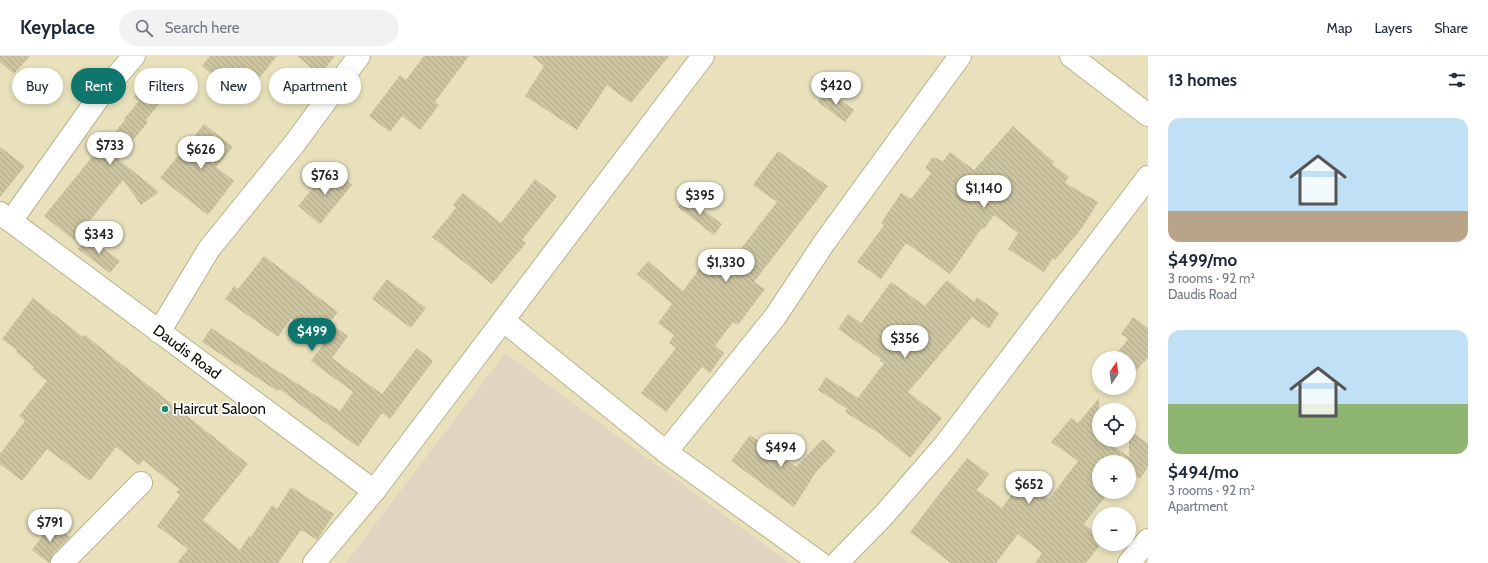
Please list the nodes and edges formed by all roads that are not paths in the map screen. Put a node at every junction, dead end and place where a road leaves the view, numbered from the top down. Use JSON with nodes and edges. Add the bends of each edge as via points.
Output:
{"nodes":[{"id":1,"x":134,"y":56,"type":"edge"},
{"id":2,"x":359,"y":56,"type":"edge"},
{"id":3,"x":703,"y":56,"type":"edge"},
{"id":4,"x":960,"y":56,"type":"edge"},
{"id":5,"x":1071,"y":56,"type":"edge"},
{"id":6,"x":1148,"y":115,"type":"edge"},
{"id":7,"x":1148,"y":177,"type":"edge"},
{"id":8,"x":6,"y":217,"type":"edge"},
{"id":9,"x":504,"y":321,"type":"junction"},
{"id":10,"x":159,"y":332,"type":"junction"},
{"id":11,"x":666,"y":452,"type":"junction"},
{"id":12,"x":141,"y":483,"type":"dead end"},
{"id":13,"x":374,"y":491,"type":"junction"},
{"id":14,"x":1148,"y":540,"type":"edge"},
{"id":15,"x":62,"y":563,"type":"edge"},
{"id":16,"x":314,"y":563,"type":"edge"},
{"id":17,"x":820,"y":563,"type":"edge"},
{"id":18,"x":837,"y":563,"type":"edge"},
{"id":19,"x":1129,"y":563,"type":"edge"}],
"edges":[{"from":1,"to":8,"type":"street","via":[[102,93]]},
{"from":2,"to":10,"type":"street","via":[[295,143],[209,249]]},
{"from":3,"to":9,"type":"street"},
{"from":4,"to":11,"type":"street","via":[[824,243],[775,317]]},
{"from":5,"to":6,"type":"street"},
{"from":7,"to":18,"type":"street","via":[[944,446],[883,516]]},
{"from":8,"to":10,"type":"street","name":"Daudis Road"},
{"from":9,"to":11,"type":"street"},
{"from":9,"to":13,"type":"street"},
{"from":10,"to":13,"type":"street","name":"Daudis Road"},
{"from":11,"to":17,"type":"street"},
{"from":12,"to":15,"type":"street"},
{"from":13,"to":16,"type":"street"},
{"from":14,"to":19,"type":"street"}]}
